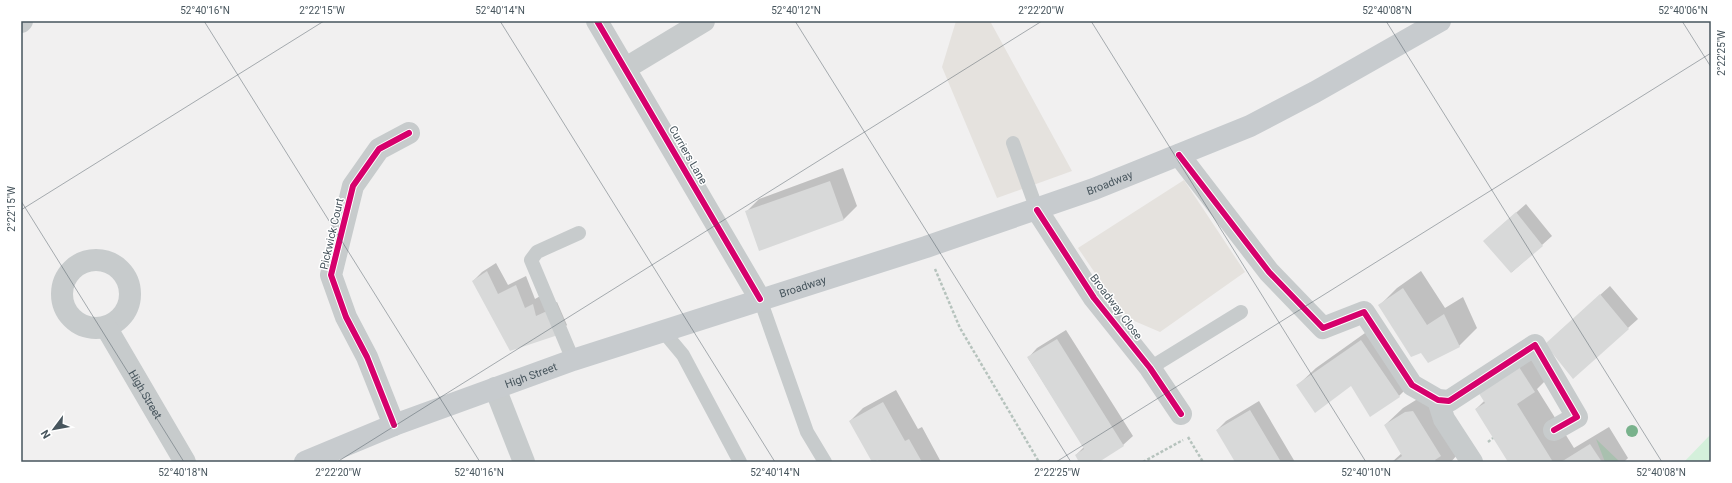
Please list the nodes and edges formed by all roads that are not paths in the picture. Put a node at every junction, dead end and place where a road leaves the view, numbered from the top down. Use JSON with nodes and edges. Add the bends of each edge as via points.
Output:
{"nodes":[{"id":1,"x":597,"y":21,"type":"edge"},
{"id":2,"x":704,"y":21,"type":"edge"},
{"id":3,"x":1440,"y":21,"type":"edge"},
{"id":4,"x":626,"y":68,"type":"junction"},
{"id":5,"x":409,"y":132,"type":"dead end"},
{"id":6,"x":1013,"y":143,"type":"dead end"},
{"id":7,"x":1179,"y":155,"type":"junction"},
{"id":8,"x":1037,"y":210,"type":"junction"},
{"id":9,"x":579,"y":233,"type":"dead end"},
{"id":10,"x":760,"y":299,"type":"junction"},
{"id":11,"x":1240,"y":312,"type":"dead end"},
{"id":12,"x":106,"y":327,"type":"dead end"},
{"id":13,"x":663,"y":332,"type":"junction"},
{"id":14,"x":573,"y":360,"type":"junction"},
{"id":15,"x":1150,"y":368,"type":"junction"},
{"id":16,"x":495,"y":388,"type":"junction"},
{"id":17,"x":1438,"y":400,"type":"junction"},
{"id":18,"x":1181,"y":414,"type":"road end"},
{"id":19,"x":394,"y":425,"type":"junction"},
{"id":20,"x":1554,"y":430,"type":"dead end"},
{"id":21,"x":185,"y":462,"type":"edge"},
{"id":22,"x":305,"y":462,"type":"edge"},
{"id":23,"x":524,"y":462,"type":"edge"},
{"id":24,"x":740,"y":462,"type":"edge"},
{"id":25,"x":825,"y":462,"type":"edge"},
{"id":26,"x":1472,"y":462,"type":"edge"}],
"edges":[{"from":1,"to":4,"type":"street","name":"Curriers Lane"},
{"from":2,"to":4,"type":"street"},
{"from":3,"to":7,"type":"main road","name":"Broadway","via":[[1250,126]]},
{"from":4,"to":10,"type":"street","name":"Curriers Lane"},
{"from":5,"to":19,"type":"street","name":"Pickwick Court","via":[[380,149],[353,186],[331,275],[346,317],[367,357]]},
{"from":6,"to":8,"type":"lane"},
{"from":7,"to":8,"type":"main road","name":"Broadway"},
{"from":7,"to":17,"type":"street","via":[[1269,272],[1323,328],[1364,312],[1412,385]]},
{"from":8,"to":10,"type":"main road","name":"Broadway"},
{"from":8,"to":15,"type":"street","name":"Broadway Close","via":[[1094,298]]},
{"from":9,"to":14,"type":"lane","via":[[537,252],[531,260]]},
{"from":10,"to":13,"type":"main road","name":"High Street"},
{"from":10,"to":25,"type":"lane","via":[[807,432]]},
{"from":11,"to":15,"type":"lane"},
{"from":12,"to":21,"type":"street","name":"High Street"},
{"from":13,"to":14,"type":"main road","name":"High Street"},
{"from":13,"to":24,"type":"lane","via":[[683,355]]},
{"from":14,"to":16,"type":"main road","name":"High Street"},
{"from":15,"to":18,"type":"street","name":"Broadway Close"},
{"from":16,"to":19,"type":"main road","name":"High Street"},
{"from":16,"to":23,"type":"street"},
{"from":17,"to":20,"type":"street","via":[[1449,401],[1535,345],[1577,417]]},
{"from":17,"to":26,"type":"street","via":[[1444,419]]},
{"from":19,"to":22,"type":"main road","name":"High Street"}]}
